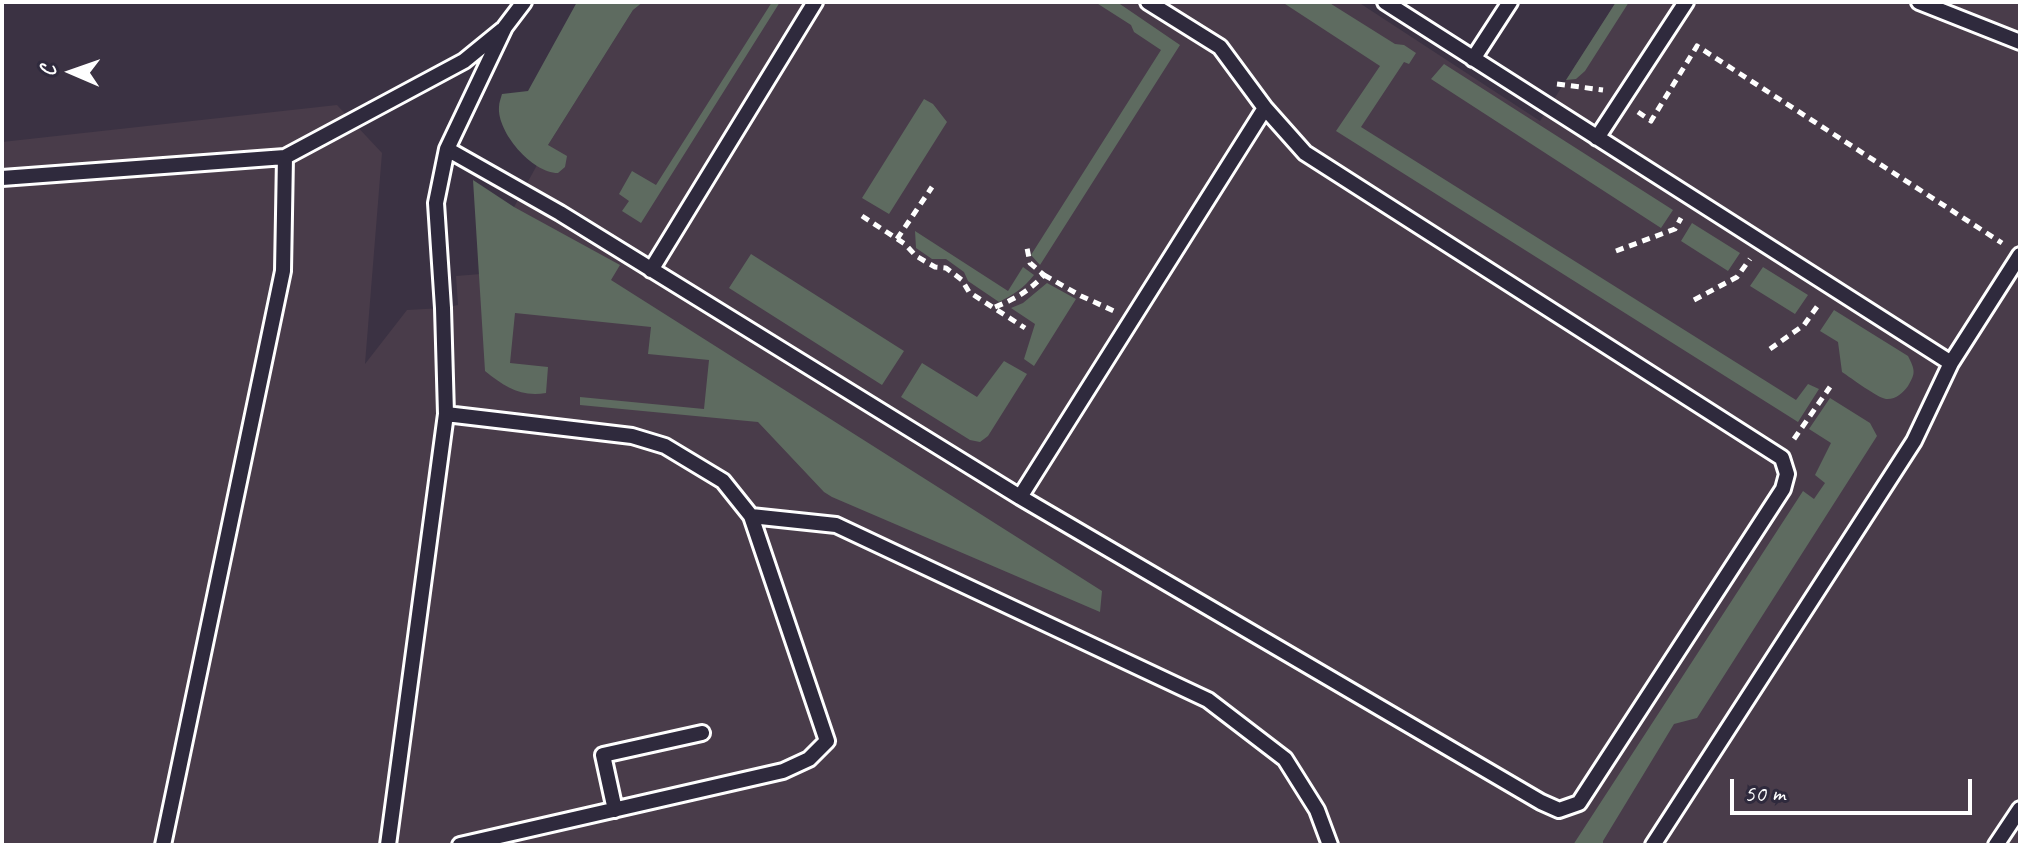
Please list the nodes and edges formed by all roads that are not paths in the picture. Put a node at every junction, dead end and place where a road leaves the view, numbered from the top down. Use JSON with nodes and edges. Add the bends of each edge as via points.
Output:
{"nodes":[{"id":1,"x":524,"y":2,"type":"edge"},
{"id":2,"x":815,"y":2,"type":"edge"},
{"id":3,"x":1148,"y":2,"type":"edge"},
{"id":4,"x":1385,"y":2,"type":"edge"},
{"id":5,"x":1510,"y":2,"type":"edge"},
{"id":6,"x":1686,"y":2,"type":"edge"},
{"id":7,"x":1919,"y":2,"type":"edge"},
{"id":8,"x":505,"y":27,"type":"junction"},
{"id":9,"x":2020,"y":42,"type":"edge"},
{"id":10,"x":1473,"y":59,"type":"junction"},
{"id":11,"x":1265,"y":108,"type":"junction"},
{"id":12,"x":1597,"y":138,"type":"junction"},
{"id":13,"x":447,"y":149,"type":"junction"},
{"id":14,"x":285,"y":157,"type":"junction"},
{"id":15,"x":2,"y":178,"type":"edge"},
{"id":16,"x":2020,"y":255,"type":"edge"},
{"id":17,"x":651,"y":270,"type":"junction"},
{"id":18,"x":1951,"y":363,"type":"junction"},
{"id":19,"x":446,"y":414,"type":"junction"},
{"id":20,"x":1020,"y":497,"type":"junction"},
{"id":21,"x":751,"y":516,"type":"junction"},
{"id":22,"x":702,"y":733,"type":"dead end"},
{"id":23,"x":2020,"y":809,"type":"edge"},
{"id":24,"x":615,"y":810,"type":"junction"},
{"id":25,"x":163,"y":845,"type":"edge"},
{"id":26,"x":388,"y":845,"type":"edge"},
{"id":27,"x":460,"y":845,"type":"edge"},
{"id":28,"x":1330,"y":845,"type":"edge"},
{"id":29,"x":1653,"y":845,"type":"edge"},
{"id":30,"x":1996,"y":845,"type":"edge"}],
"edges":[{"from":1,"to":8,"type":"lane"},
{"from":2,"to":17,"type":"lane"},
{"from":3,"to":11,"type":"lane","via":[[1220,47]]},
{"from":4,"to":10,"type":"lane"},
{"from":5,"to":10,"type":"lane"},
{"from":6,"to":12,"type":"lane"},
{"from":7,"to":9,"type":"lane"},
{"from":8,"to":13,"type":"lane"},
{"from":8,"to":14,"type":"lane","via":[[464,61]]},
{"from":10,"to":12,"type":"lane"},
{"from":11,"to":20,"type":"lane"},
{"from":11,"to":20,"type":"lane","via":[[1305,153],[1782,458],[1787,474],[1783,489],[1579,803],[1559,810]]},
{"from":12,"to":18,"type":"lane"},
{"from":13,"to":17,"type":"lane"},
{"from":13,"to":19,"type":"lane","via":[[436,203]]},
{"from":14,"to":15,"type":"lane"},
{"from":14,"to":25,"type":"lane","via":[[283,271]]},
{"from":16,"to":18,"type":"lane"},
{"from":17,"to":20,"type":"lane"},
{"from":18,"to":29,"type":"lane","via":[[1914,441]]},
{"from":19,"to":21,"type":"lane","via":[[632,436],[665,446],[723,481]]},
{"from":19,"to":26,"type":"lane"},
{"from":21,"to":24,"type":"lane","via":[[827,741],[809,759],[783,771]]},
{"from":21,"to":28,"type":"lane","via":[[836,525],[1208,700],[1285,759],[1317,810]]},
{"from":22,"to":24,"type":"lane","via":[[603,755]]},
{"from":23,"to":30,"type":"lane"},
{"from":24,"to":27,"type":"lane"}]}
